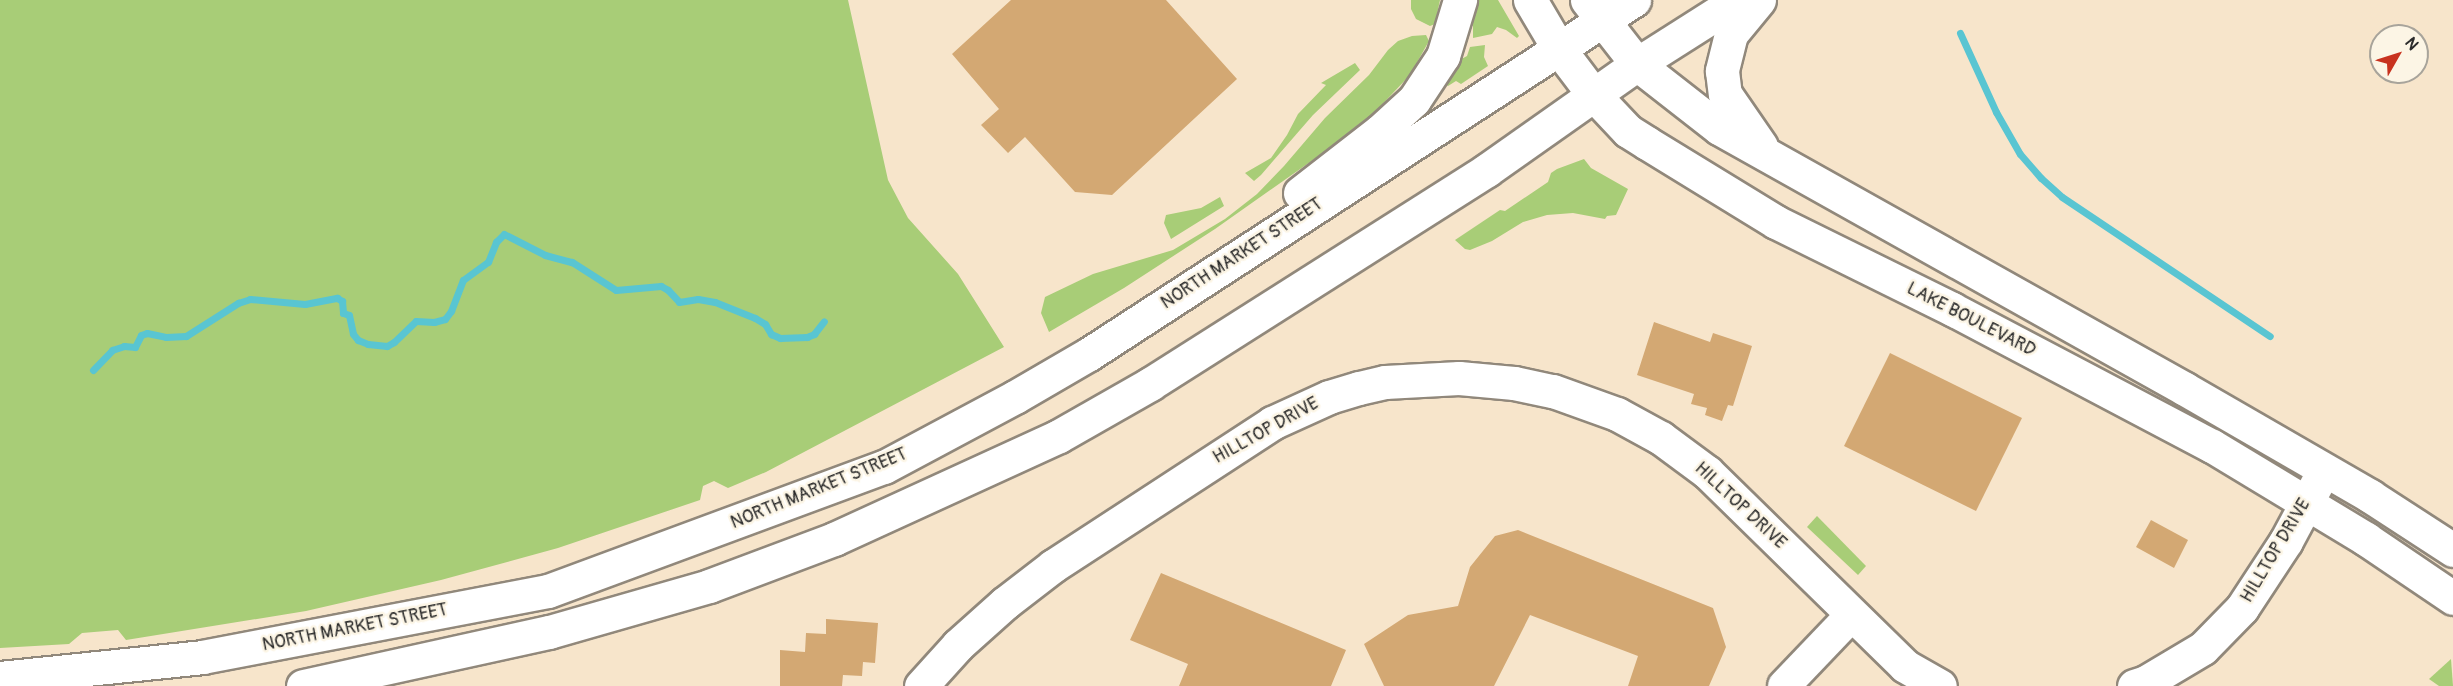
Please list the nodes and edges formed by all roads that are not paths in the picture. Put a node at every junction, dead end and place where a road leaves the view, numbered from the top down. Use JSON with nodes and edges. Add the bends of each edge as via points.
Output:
{"nodes":[{"id":1,"x":1460,"y":0,"type":"edge"},
{"id":2,"x":1530,"y":0,"type":"edge"},
{"id":3,"x":1634,"y":0,"type":"edge"},
{"id":4,"x":1738,"y":0,"type":"edge"},
{"id":5,"x":1759,"y":0,"type":"edge"},
{"id":6,"x":1594,"y":10,"type":"edge"},
{"id":7,"x":1559,"y":49,"type":"junction"},
{"id":8,"x":1637,"y":64,"type":"junction"},
{"id":9,"x":1593,"y":94,"type":"junction"},
{"id":10,"x":1767,"y":154,"type":"junction"},
{"id":11,"x":1015,"y":397,"type":"junction"},
{"id":12,"x":2325,"y":470,"type":"junction"},
{"id":13,"x":2305,"y":502,"type":"junction"},
{"id":14,"x":2453,"y":550,"type":"edge"},
{"id":15,"x":2453,"y":598,"type":"edge"},
{"id":16,"x":1851,"y":616,"type":"junction"},
{"id":17,"x":0,"y":678,"type":"edge"},
{"id":18,"x":303,"y":686,"type":"edge"},
{"id":19,"x":921,"y":686,"type":"edge"},
{"id":20,"x":1784,"y":686,"type":"edge"},
{"id":21,"x":1940,"y":686,"type":"edge"},
{"id":22,"x":2134,"y":686,"type":"edge"}],
"edges":[{"from":1,"to":11,"type":"main road","via":[[1443,56],[1403,111],[1303,191],[1137,303],[1058,351]]},
{"from":2,"to":7,"type":"main road","name":"LAKE BOULEVARD"},
{"from":3,"to":6,"type":"main road","name":"NORTH MARKET STREET"},
{"from":4,"to":8,"type":"main road"},
{"from":5,"to":10,"type":"main road","via":[[1731,34],[1722,71],[1725,94],[1734,112]]},
{"from":6,"to":7,"type":"main road","name":"NORTH MARKET STREET"},
{"from":6,"to":8,"type":"main road"},
{"from":7,"to":9,"type":"main road","name":"LAKE BOULEVARD"},
{"from":7,"to":11,"type":"main road","name":"NORTH MARKET STREET","via":[[1089,354]]},
{"from":8,"to":9,"type":"main road"},
{"from":8,"to":10,"type":"main road","via":[[1719,128]]},
{"from":9,"to":13,"type":"main road","name":"LAKE BOULEVARD","via":[[1628,131],[1776,222],[1952,309],[2212,446]]},
{"from":9,"to":18,"type":"main road","via":[[1487,170],[1150,384],[1059,436],[834,540],[709,586],[549,632]]},
{"from":10,"to":12,"type":"main road"},
{"from":11,"to":17,"type":"main road","name":"NORTH MARKET STREET","via":[[884,467],[548,591],[202,657]]},
{"from":12,"to":13,"type":"main road","name":"HILLTOP DRIVE"},
{"from":12,"to":14,"type":"main road"},
{"from":13,"to":15,"type":"main road","name":"LAKE BOULEVARD"},
{"from":13,"to":22,"type":"main road","name":"HILLTOP DRIVE","via":[[2286,541],[2242,609],[2203,648]]},
{"from":16,"to":19,"type":"main road","name":"HILLTOP DRIVE","via":[[1707,472],[1646,429],[1589,402],[1514,382],[1411,380],[1385,382],[1329,397],[1251,436],[1053,566],[958,645]]},
{"from":16,"to":20,"type":"street"},
{"from":16,"to":21,"type":"main road","name":"HILLTOP DRIVE","via":[[1905,666]]}]}
